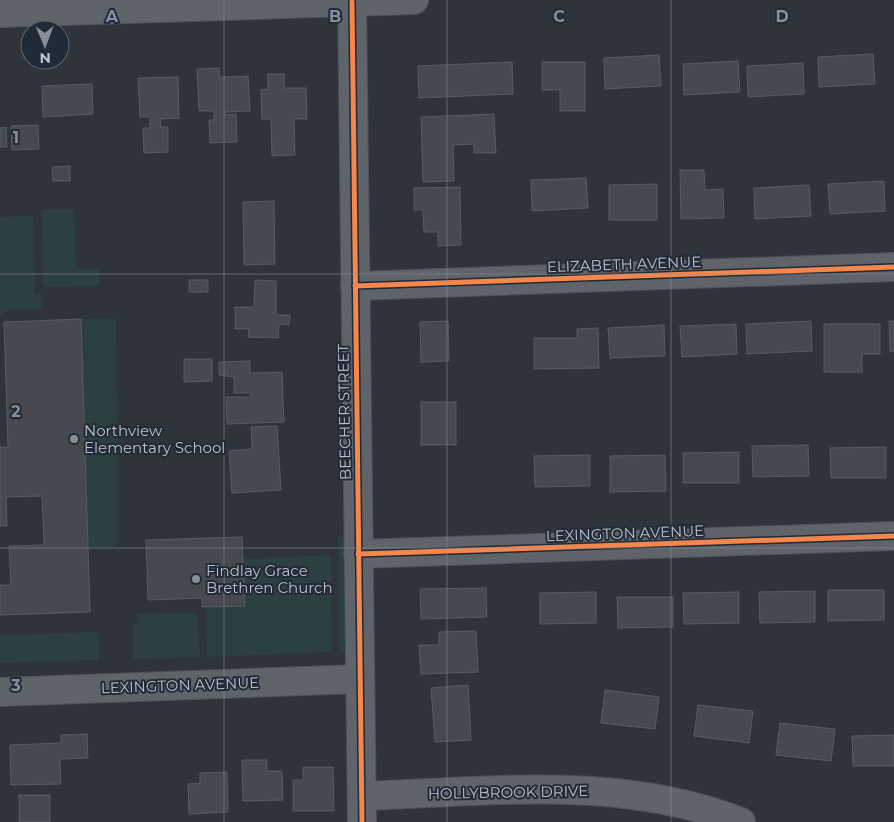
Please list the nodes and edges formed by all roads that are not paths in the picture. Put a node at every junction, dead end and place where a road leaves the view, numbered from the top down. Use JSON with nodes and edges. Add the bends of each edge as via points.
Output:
{"nodes":[{"id":1,"x":414,"y":0,"type":"edge"},
{"id":2,"x":352,"y":2,"type":"junction"},
{"id":3,"x":120,"y":5,"type":"edge"},
{"id":4,"x":0,"y":13,"type":"edge"},
{"id":5,"x":894,"y":267,"type":"edge"},
{"id":6,"x":355,"y":286,"type":"junction"},
{"id":7,"x":894,"y":536,"type":"edge"},
{"id":8,"x":358,"y":554,"type":"junction"},
{"id":9,"x":360,"y":679,"type":"junction"},
{"id":10,"x":0,"y":692,"type":"edge"},
{"id":11,"x":362,"y":809,"type":"edge"},
{"id":12,"x":741,"y":822,"type":"edge"}],
"edges":[{"from":1,"to":2,"type":"street"},
{"from":2,"to":3,"type":"street"},
{"from":2,"to":6,"type":"street","name":"BEECHER STREET"},
{"from":3,"to":4,"type":"street"},
{"from":5,"to":6,"type":"street","name":"ELIZABETH AVENUE"},
{"from":6,"to":8,"type":"street","name":"BEECHER STREET"},
{"from":7,"to":8,"type":"street","name":"LEXINGTON AVENUE"},
{"from":8,"to":9,"type":"street","name":"BEECHER STREET"},
{"from":9,"to":10,"type":"street","name":"LEXINGTON AVENUE"},
{"from":9,"to":11,"type":"street","name":"BEECHER STREET"},
{"from":11,"to":12,"type":"street","name":"HOLLYBROOK DRIVE","via":[[558,788],[592,789],[675,801]]}]}
